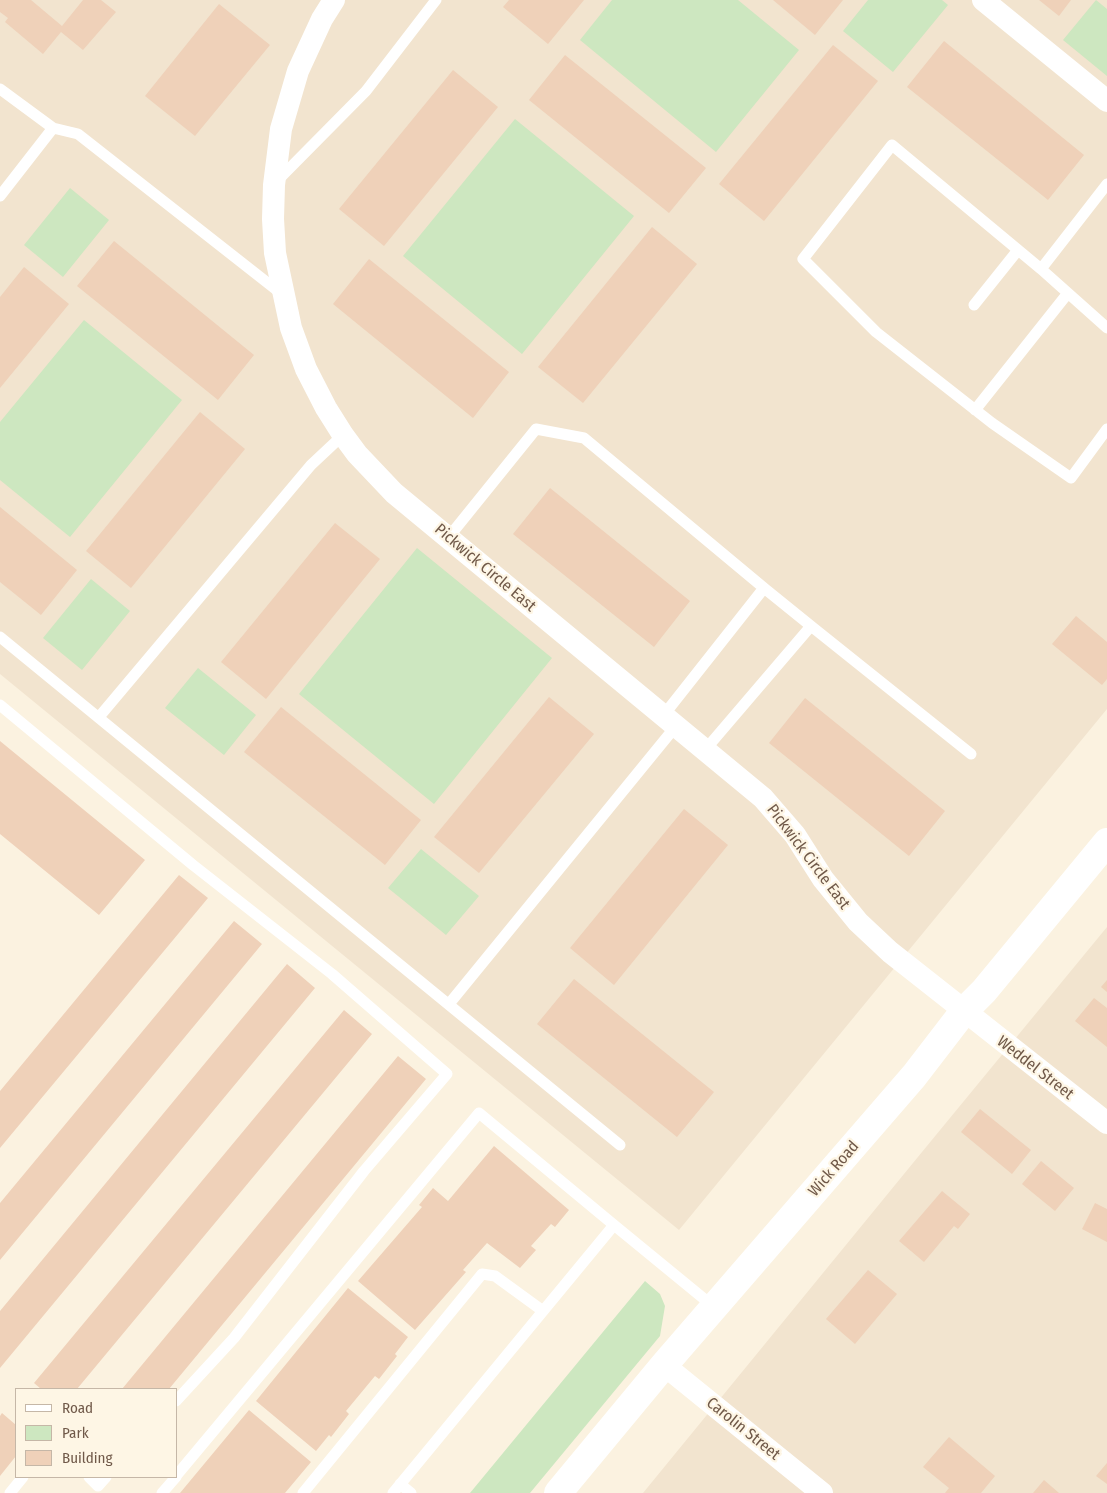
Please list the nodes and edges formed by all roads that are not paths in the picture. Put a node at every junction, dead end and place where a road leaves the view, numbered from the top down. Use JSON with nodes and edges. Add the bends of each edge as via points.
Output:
{"nodes":[{"id":1,"x":334,"y":0,"type":"edge"},
{"id":2,"x":436,"y":0,"type":"edge"},
{"id":3,"x":983,"y":0,"type":"edge"},
{"id":4,"x":0,"y":89,"type":"edge"},
{"id":5,"x":1107,"y":101,"type":"edge"},
{"id":6,"x":53,"y":128,"type":"junction"},
{"id":7,"x":1107,"y":184,"type":"edge"},
{"id":8,"x":274,"y":185,"type":"junction"},
{"id":9,"x":0,"y":196,"type":"edge"},
{"id":10,"x":1018,"y":250,"type":"junction"},
{"id":11,"x":1041,"y":269,"type":"junction"},
{"id":12,"x":1068,"y":293,"type":"junction"},
{"id":13,"x":284,"y":296,"type":"junction"},
{"id":14,"x":974,"y":305,"type":"dead end"},
{"id":15,"x":1107,"y":328,"type":"edge"},
{"id":16,"x":975,"y":410,"type":"junction"},
{"id":17,"x":1107,"y":429,"type":"edge"},
{"id":18,"x":343,"y":435,"type":"junction"},
{"id":19,"x":448,"y":538,"type":"junction"},
{"id":20,"x":764,"y":588,"type":"junction"},
{"id":21,"x":811,"y":626,"type":"junction"},
{"id":22,"x":0,"y":637,"type":"edge"},
{"id":23,"x":0,"y":705,"type":"edge"},
{"id":24,"x":99,"y":718,"type":"junction"},
{"id":25,"x":669,"y":721,"type":"junction"},
{"id":26,"x":705,"y":750,"type":"junction"},
{"id":27,"x":972,"y":754,"type":"dead end"},
{"id":28,"x":1107,"y":842,"type":"edge"},
{"id":29,"x":449,"y":1004,"type":"junction"},
{"id":30,"x":964,"y":1012,"type":"junction"},
{"id":31,"x":1107,"y":1123,"type":"edge"},
{"id":32,"x":620,"y":1145,"type":"dead end"},
{"id":33,"x":614,"y":1225,"type":"junction"},
{"id":34,"x":714,"y":1307,"type":"junction"},
{"id":35,"x":542,"y":1311,"type":"junction"},
{"id":36,"x":664,"y":1365,"type":"junction"},
{"id":37,"x":178,"y":1399,"type":"edge"},
{"id":38,"x":178,"y":1474,"type":"edge"},
{"id":39,"x":22,"y":1478,"type":"edge"},
{"id":40,"x":90,"y":1478,"type":"edge"},
{"id":41,"x":105,"y":1478,"type":"edge"},
{"id":42,"x":174,"y":1478,"type":"edge"},
{"id":43,"x":397,"y":1489,"type":"edge"},
{"id":44,"x":10,"y":1493,"type":"edge"},
{"id":45,"x":162,"y":1493,"type":"edge"},
{"id":46,"x":303,"y":1493,"type":"edge"},
{"id":47,"x":411,"y":1493,"type":"edge"},
{"id":48,"x":558,"y":1493,"type":"edge"},
{"id":49,"x":822,"y":1493,"type":"edge"}],
"edges":[{"from":1,"to":8,"type":"street","name":"Pickwick Circle East","via":[[298,71],[281,129]]},
{"from":2,"to":8,"type":"lane","via":[[366,91]]},
{"from":3,"to":5,"type":"street"},
{"from":4,"to":6,"type":"lane"},
{"from":6,"to":9,"type":"lane"},
{"from":6,"to":13,"type":"lane","via":[[78,134]]},
{"from":7,"to":11,"type":"lane"},
{"from":8,"to":13,"type":"street","name":"Pickwick Circle East","via":[[275,253]]},
{"from":10,"to":11,"type":"lane"},
{"from":10,"to":14,"type":"lane"},
{"from":10,"to":16,"type":"lane","via":[[892,145],[803,259],[876,332]]},
{"from":11,"to":12,"type":"lane"},
{"from":12,"to":15,"type":"lane"},
{"from":12,"to":16,"type":"lane"},
{"from":13,"to":18,"type":"street","name":"Pickwick Circle East","via":[[291,328],[306,369]]},
{"from":16,"to":17,"type":"lane","via":[[1071,478]]},
{"from":18,"to":19,"type":"street","name":"Pickwick Circle East","via":[[394,493]]},
{"from":18,"to":24,"type":"lane","via":[[311,465]]},
{"from":19,"to":20,"type":"lane","via":[[536,429],[584,438]]},
{"from":19,"to":25,"type":"street","name":"Pickwick Circle East"},
{"from":20,"to":21,"type":"lane"},
{"from":20,"to":25,"type":"lane"},
{"from":21,"to":26,"type":"lane"},
{"from":21,"to":27,"type":"lane"},
{"from":22,"to":24,"type":"lane"},
{"from":23,"to":37,"type":"lane","via":[[193,865],[332,974],[446,1074],[364,1170],[234,1338]]},
{"from":24,"to":29,"type":"lane"},
{"from":25,"to":26,"type":"street","name":"Pickwick Circle East"},
{"from":25,"to":29,"type":"lane"},
{"from":26,"to":30,"type":"street","name":"Pickwick Circle East","via":[[763,798],[795,835],[823,879],[858,922]]},
{"from":28,"to":30,"type":"street","name":"Wick Road"},
{"from":29,"to":32,"type":"lane"},
{"from":30,"to":31,"type":"street","name":"Weddel Street"},
{"from":30,"to":34,"type":"street","name":"Wick Road","via":[[914,1076]]},
{"from":33,"to":34,"type":"lane"},
{"from":33,"to":35,"type":"lane"},
{"from":33,"to":38,"type":"lane","via":[[479,1113]]},
{"from":34,"to":36,"type":"street","name":"Wick Road"},
{"from":35,"to":43,"type":"lane"},
{"from":35,"to":46,"type":"lane","via":[[495,1276],[482,1274]]},
{"from":36,"to":48,"type":"street","name":"Wick Road"},
{"from":36,"to":49,"type":"street","name":"Carolin Street"},
{"from":39,"to":44,"type":"lane"},
{"from":40,"to":41,"type":"lane","via":[[98,1486]]},
{"from":42,"to":45,"type":"lane"},
{"from":43,"to":47,"type":"lane"}]}
